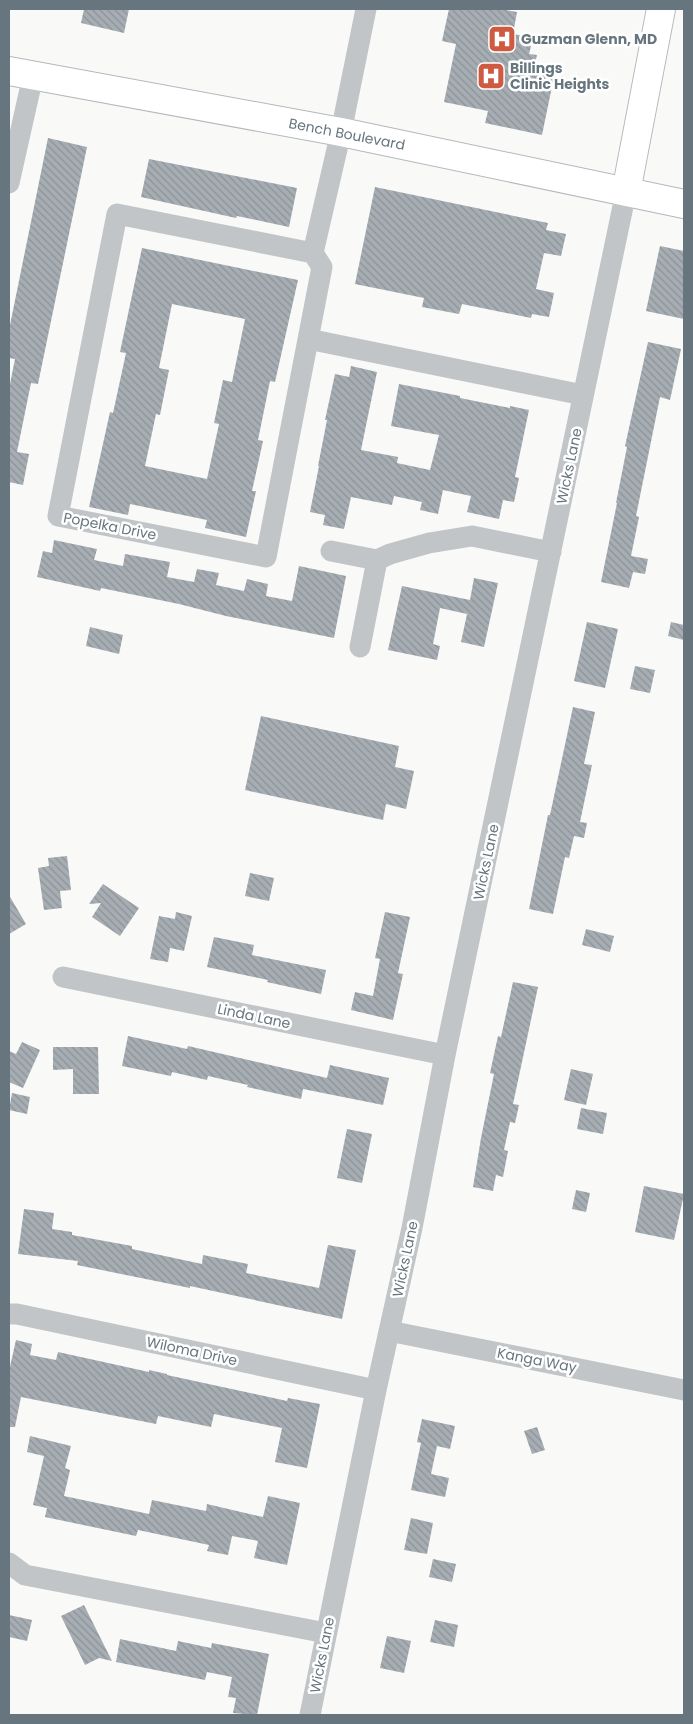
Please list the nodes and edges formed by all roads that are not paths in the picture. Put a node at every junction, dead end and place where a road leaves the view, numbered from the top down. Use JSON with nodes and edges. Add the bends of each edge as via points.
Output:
{"nodes":[{"id":1,"x":366,"y":9,"type":"edge"},
{"id":2,"x":661,"y":9,"type":"edge"},
{"id":3,"x":21,"y":74,"type":"edge"},
{"id":4,"x":341,"y":132,"type":"junction"},
{"id":5,"x":9,"y":183,"type":"edge"},
{"id":6,"x":626,"y":192,"type":"junction"},
{"id":7,"x":684,"y":204,"type":"edge"},
{"id":8,"x":313,"y":253,"type":"junction"},
{"id":9,"x":308,"y":339,"type":"junction"},
{"id":10,"x":583,"y":395,"type":"junction"},
{"id":11,"x":331,"y":551,"type":"dead end"},
{"id":12,"x":550,"y":552,"type":"junction"},
{"id":13,"x":377,"y":560,"type":"junction"},
{"id":14,"x":360,"y":647,"type":"dead end"},
{"id":15,"x":63,"y":977,"type":"dead end"},
{"id":16,"x":445,"y":1055,"type":"junction"},
{"id":17,"x":9,"y":1314,"type":"edge"},
{"id":18,"x":389,"y":1331,"type":"junction"},
{"id":19,"x":376,"y":1390,"type":"junction"},
{"id":20,"x":684,"y":1390,"type":"edge"},
{"id":21,"x":9,"y":1563,"type":"edge"},
{"id":22,"x":326,"y":1633,"type":"junction"},
{"id":23,"x":310,"y":1715,"type":"edge"}],
"edges":[{"from":1,"to":4,"type":"street"},
{"from":2,"to":6,"type":"main road","name":"Wicks Lane"},
{"from":3,"to":4,"type":"main road","name":"Bench Boulevard"},
{"from":3,"to":5,"type":"street"},
{"from":4,"to":6,"type":"main road","name":"Bench Boulevard"},
{"from":4,"to":8,"type":"street"},
{"from":6,"to":7,"type":"main road","name":"Bench Boulevard"},
{"from":6,"to":10,"type":"street","name":"Wicks Lane"},
{"from":8,"to":9,"type":"street","name":"Popelka Drive","via":[[322,267]]},
{"from":8,"to":9,"type":"street","name":"Popelka Drive","via":[[116,214],[58,516],[266,557]]},
{"from":9,"to":10,"type":"street"},
{"from":10,"to":12,"type":"street","name":"Wicks Lane"},
{"from":11,"to":13,"type":"street"},
{"from":12,"to":13,"type":"street","via":[[472,536],[429,543]]},
{"from":12,"to":16,"type":"street","name":"Wicks Lane"},
{"from":13,"to":14,"type":"street"},
{"from":15,"to":16,"type":"street","name":"Linda Lane"},
{"from":16,"to":18,"type":"street","name":"Wicks Lane"},
{"from":17,"to":19,"type":"street","name":"Wiloma Drive"},
{"from":18,"to":19,"type":"street","name":"Wicks Lane"},
{"from":18,"to":20,"type":"street","name":"Kanga Way"},
{"from":19,"to":22,"type":"street","name":"Wicks Lane"},
{"from":21,"to":22,"type":"street","via":[[25,1575]]},
{"from":22,"to":23,"type":"street","name":"Wicks Lane"}]}
